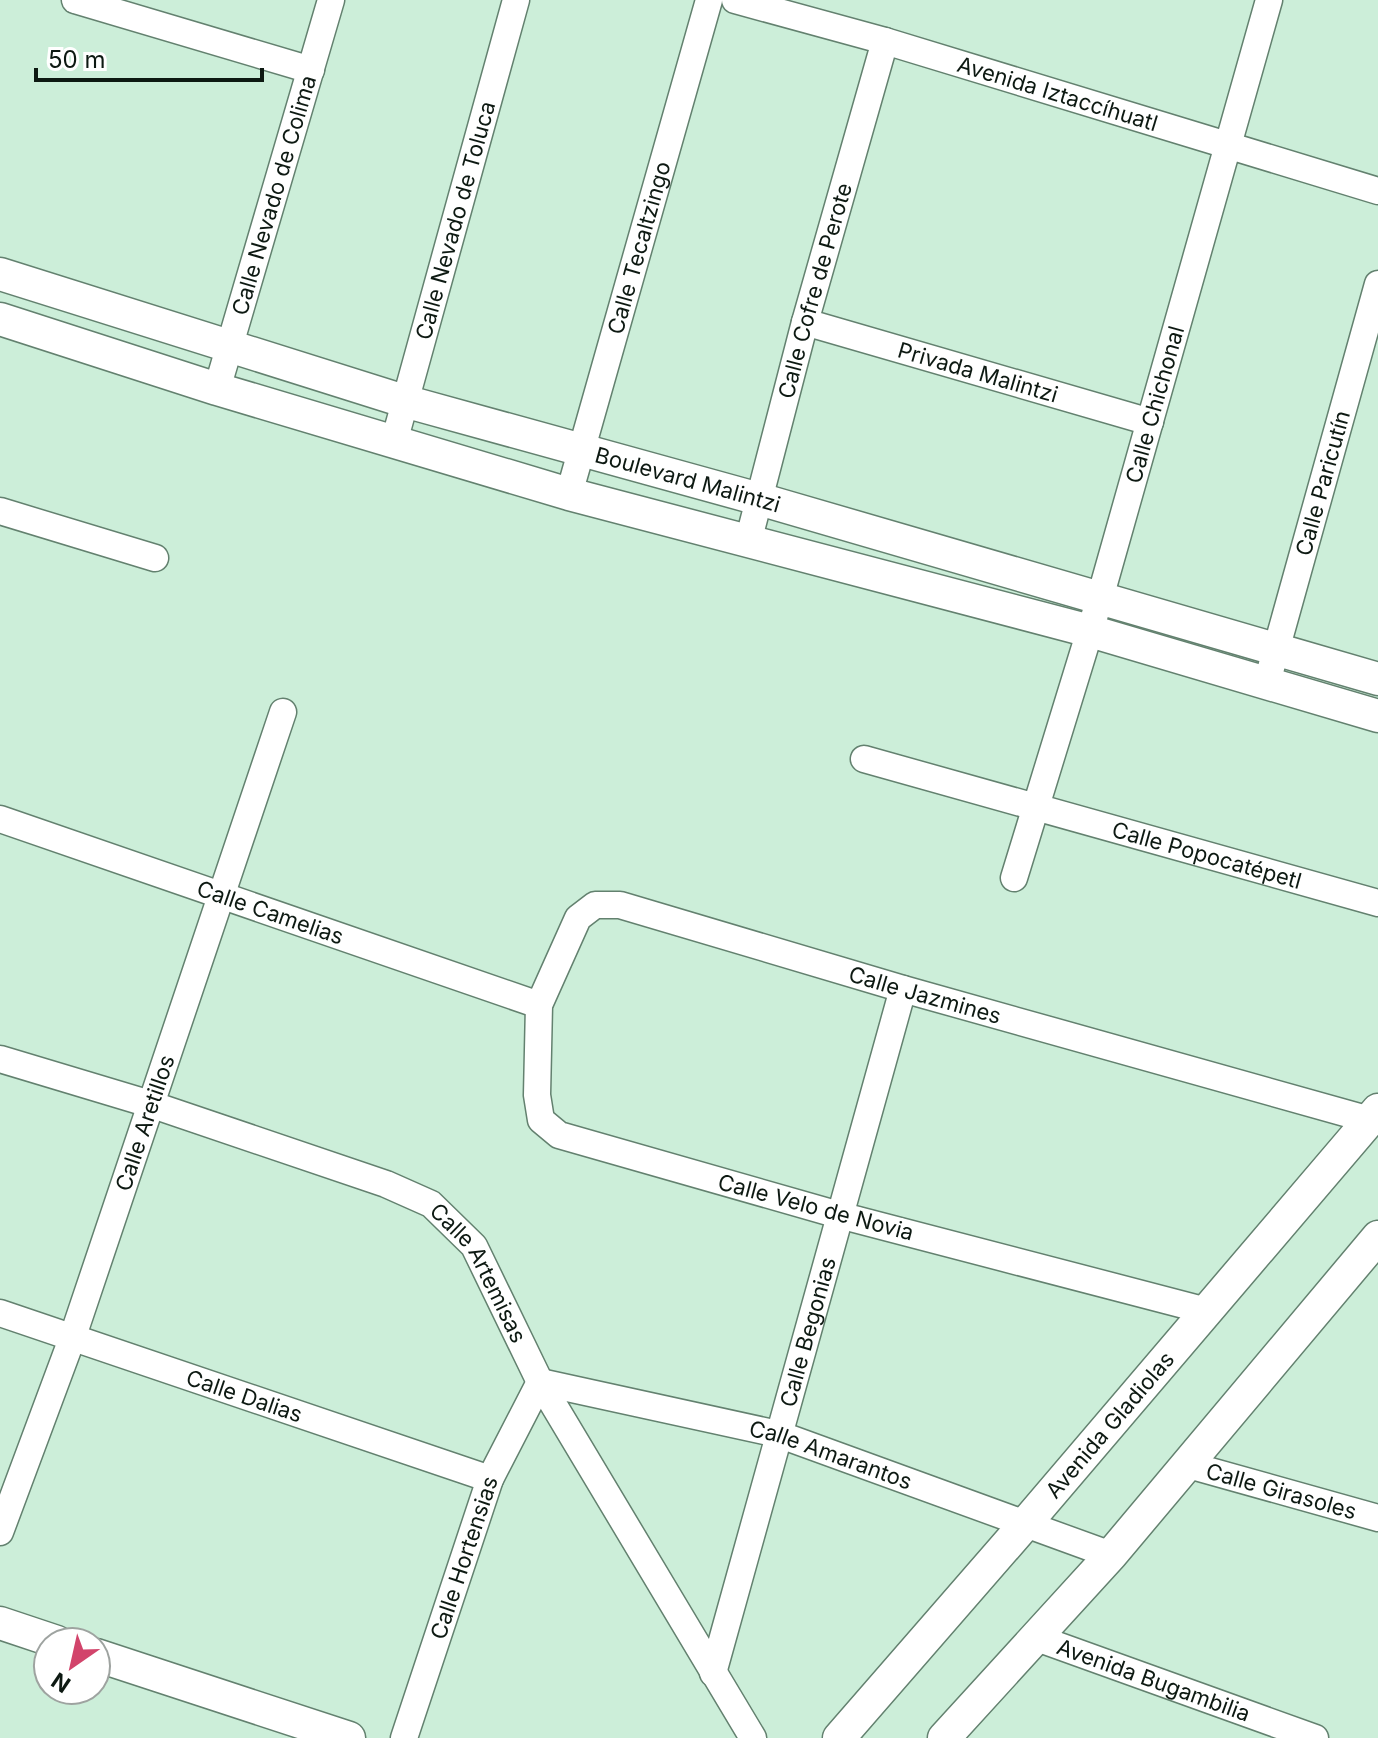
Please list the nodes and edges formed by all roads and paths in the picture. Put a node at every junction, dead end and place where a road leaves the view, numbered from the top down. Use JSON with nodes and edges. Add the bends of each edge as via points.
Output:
{"nodes":[{"id":1,"x":75,"y":0,"type":"edge"},
{"id":2,"x":331,"y":0,"type":"edge"},
{"id":3,"x":516,"y":0,"type":"edge"},
{"id":4,"x":709,"y":0,"type":"edge"},
{"id":5,"x":735,"y":0,"type":"edge"},
{"id":6,"x":1269,"y":0,"type":"edge"},
{"id":7,"x":885,"y":41,"type":"junction"},
{"id":8,"x":311,"y":70,"type":"junction"},
{"id":9,"x":1226,"y":147,"type":"junction"},
{"id":10,"x":1378,"y":191,"type":"edge"},
{"id":11,"x":0,"y":274,"type":"edge"},
{"id":12,"x":1378,"y":284,"type":"edge"},
{"id":13,"x":0,"y":319,"type":"edge"},
{"id":14,"x":805,"y":322,"type":"junction"},
{"id":15,"x":229,"y":345,"type":"junction"},
{"id":16,"x":217,"y":389,"type":"junction"},
{"id":17,"x":404,"y":401,"type":"junction"},
{"id":18,"x":1150,"y":422,"type":"junction"},
{"id":19,"x":394,"y":442,"type":"junction"},
{"id":20,"x":580,"y":451,"type":"junction"},
{"id":21,"x":569,"y":494,"type":"junction"},
{"id":22,"x":759,"y":499,"type":"junction"},
{"id":23,"x":0,"y":511,"type":"edge"},
{"id":24,"x":748,"y":542,"type":"junction"},
{"id":25,"x":155,"y":558,"type":"dead end"},
{"id":26,"x":1100,"y":598,"type":"junction"},
{"id":27,"x":1090,"y":631,"type":"junction"},
{"id":28,"x":1276,"y":649,"type":"junction"},
{"id":29,"x":1378,"y":679,"type":"edge"},
{"id":30,"x":1268,"y":683,"type":"junction"},
{"id":31,"x":283,"y":712,"type":"dead end"},
{"id":32,"x":1378,"y":716,"type":"edge"},
{"id":33,"x":864,"y":759,"type":"dead end"},
{"id":34,"x":1036,"y":806,"type":"junction"},
{"id":35,"x":0,"y":819,"type":"edge"},
{"id":36,"x":1014,"y":878,"type":"dead end"},
{"id":37,"x":222,"y":894,"type":"junction"},
{"id":38,"x":1378,"y":903,"type":"edge"},
{"id":39,"x":903,"y":989,"type":"junction"},
{"id":40,"x":539,"y":1005,"type":"junction"},
{"id":41,"x":0,"y":1059,"type":"edge"},
{"id":42,"x":150,"y":1104,"type":"junction"},
{"id":43,"x":1375,"y":1120,"type":"edge"},
{"id":44,"x":839,"y":1215,"type":"junction"},
{"id":45,"x":1378,"y":1237,"type":"edge"},
{"id":46,"x":1207,"y":1311,"type":"junction"},
{"id":47,"x":0,"y":1313,"type":"edge"},
{"id":48,"x":73,"y":1336,"type":"junction"},
{"id":49,"x":540,"y":1382,"type":"junction"},
{"id":50,"x":778,"y":1434,"type":"junction"},
{"id":51,"x":1185,"y":1464,"type":"junction"},
{"id":52,"x":490,"y":1479,"type":"junction"},
{"id":53,"x":1378,"y":1518,"type":"edge"},
{"id":54,"x":1026,"y":1523,"type":"junction"},
{"id":55,"x":0,"y":1532,"type":"edge"},
{"id":56,"x":1111,"y":1555,"type":"junction"},
{"id":57,"x":0,"y":1623,"type":"edge"},
{"id":58,"x":32,"y":1634,"type":"edge"},
{"id":59,"x":1037,"y":1638,"type":"junction"},
{"id":60,"x":112,"y":1660,"type":"edge"},
{"id":61,"x":713,"y":1673,"type":"junction"},
{"id":62,"x":349,"y":1738,"type":"edge"},
{"id":63,"x":404,"y":1738,"type":"edge"},
{"id":64,"x":753,"y":1738,"type":"edge"},
{"id":65,"x":839,"y":1738,"type":"edge"},
{"id":66,"x":944,"y":1738,"type":"edge"},
{"id":67,"x":1315,"y":1738,"type":"edge"}],
"edges":[{"from":1,"to":8,"type":"street"},
{"from":2,"to":8,"type":"street","name":"Calle Nevado de Colima"},
{"from":3,"to":17,"type":"street","name":"Calle Nevado de Toluca"},
{"from":4,"to":20,"type":"street","name":"Calle Tecaltzingo"},
{"from":5,"to":7,"type":"street","name":"Avenida Iztaccíhuatl"},
{"from":6,"to":9,"type":"street","name":"Calle Chichonal"},
{"from":7,"to":9,"type":"street","name":"Avenida Iztaccíhuatl"},
{"from":7,"to":14,"type":"street","name":"Calle Cofre de Perote"},
{"from":8,"to":15,"type":"street","name":"Calle Nevado de Colima"},
{"from":9,"to":10,"type":"street","name":"Avenida Iztaccíhuatl"},
{"from":9,"to":18,"type":"street","name":"Calle Chichonal"},
{"from":11,"to":15,"type":"street","name":"Boulevard Malintzi"},
{"from":12,"to":28,"type":"street","name":"Calle Paricutín"},
{"from":13,"to":16,"type":"street","name":"Boulevard Malintzi"},
{"from":14,"to":18,"type":"street","name":"Privada Malintzi"},
{"from":14,"to":22,"type":"street","name":"Calle Cofre de Perote"},
{"from":15,"to":16,"type":"street","name":"Calle Nevado de Colima"},
{"from":15,"to":17,"type":"street","name":"Boulevard Malintzi"},
{"from":16,"to":19,"type":"street","name":"Boulevard Malintzi"},
{"from":17,"to":19,"type":"street","name":"Calle Nevado de Toluca"},
{"from":17,"to":20,"type":"street","name":"Boulevard Malintzi"},
{"from":18,"to":26,"type":"street","name":"Calle Chichonal"},
{"from":19,"to":21,"type":"street","name":"Boulevard Malintzi"},
{"from":20,"to":21,"type":"street","name":"Calle Tecaltzingo"},
{"from":20,"to":22,"type":"street","name":"Boulevard Malintzi"},
{"from":21,"to":24,"type":"street","name":"Boulevard Malintzi"},
{"from":22,"to":24,"type":"street","name":"Calle Cofre de Perote"},
{"from":22,"to":26,"type":"street","name":"Boulevard Malintzi"},
{"from":23,"to":25,"type":"street"},
{"from":24,"to":27,"type":"street","name":"Boulevard Malintzi"},
{"from":26,"to":27,"type":"street","name":"Calle Chichonal"},
{"from":26,"to":28,"type":"street","name":"Boulevard Malintzi"},
{"from":27,"to":30,"type":"street","name":"Boulevard Malintzi"},
{"from":27,"to":34,"type":"street","name":"Calle Chichonal"},
{"from":28,"to":29,"type":"street","name":"Boulevard Malintzi"},
{"from":28,"to":30,"type":"street","name":"Calle Paricutín"},
{"from":30,"to":32,"type":"street","name":"Boulevard Malintzi"},
{"from":31,"to":37,"type":"street","name":"Calle Aretillos"},
{"from":33,"to":34,"type":"street","name":"Calle Popocatépetl"},
{"from":34,"to":36,"type":"street","name":"Calle Chichonal"},
{"from":34,"to":38,"type":"street","name":"Calle Popocatépetl"},
{"from":35,"to":37,"type":"street","name":"Calle Camelias"},
{"from":37,"to":40,"type":"street","name":"Calle Camelias"},
{"from":37,"to":42,"type":"street","name":"Calle Aretillos"},
{"from":39,"to":40,"type":"street","name":"Calle Jazmines","via":[[620,905],[595,905],[578,918]]},
{"from":39,"to":43,"type":"street","name":"Calle Jazmines"},
{"from":39,"to":44,"type":"street","name":"Calle Begonias"},
{"from":40,"to":44,"type":"street","name":"Calle Velo de Novia","via":[[537,1095],[541,1120],[559,1135]]},
{"from":41,"to":42,"type":"street","name":"Calle Artemisas"},
{"from":42,"to":48,"type":"street","name":"Calle Aretillos"},
{"from":42,"to":49,"type":"street","name":"Calle Artemisas","via":[[431,1204],[474,1246]]},
{"from":43,"to":46,"type":"street","name":"Avenida Gladiolas"},
{"from":44,"to":46,"type":"street","name":"Calle Velo de Novia"},
{"from":44,"to":50,"type":"street","name":"Calle Begonias"},
{"from":45,"to":51,"type":"street"},
{"from":46,"to":54,"type":"street","name":"Avenida Gladiolas"},
{"from":47,"to":48,"type":"street","name":"Calle Dalias"},
{"from":48,"to":52,"type":"street","name":"Calle Dalias"},
{"from":48,"to":55,"type":"street","name":"Calle Aretillos"},
{"from":49,"to":50,"type":"street","name":"Calle Amarantos"},
{"from":49,"to":52,"type":"street","name":"Calle Hortensias"},
{"from":49,"to":61,"type":"street","name":"Calle Artemisas"},
{"from":50,"to":54,"type":"street","name":"Calle Amarantos"},
{"from":50,"to":61,"type":"street","name":"Calle Begonias"},
{"from":51,"to":53,"type":"street","name":"Calle Girasoles"},
{"from":51,"to":56,"type":"street"},
{"from":52,"to":63,"type":"street","name":"Calle Hortensias"},
{"from":54,"to":56,"type":"street","name":"Calle Amarantos"},
{"from":54,"to":65,"type":"street","name":"Avenida Gladiolas"},
{"from":56,"to":59,"type":"street"},
{"from":57,"to":58,"type":"street"},
{"from":59,"to":66,"type":"street"},
{"from":59,"to":67,"type":"street","name":"Avenida Bugambilia"},
{"from":60,"to":62,"type":"street"},
{"from":61,"to":64,"type":"street","name":"Calle Artemisas"}]}
